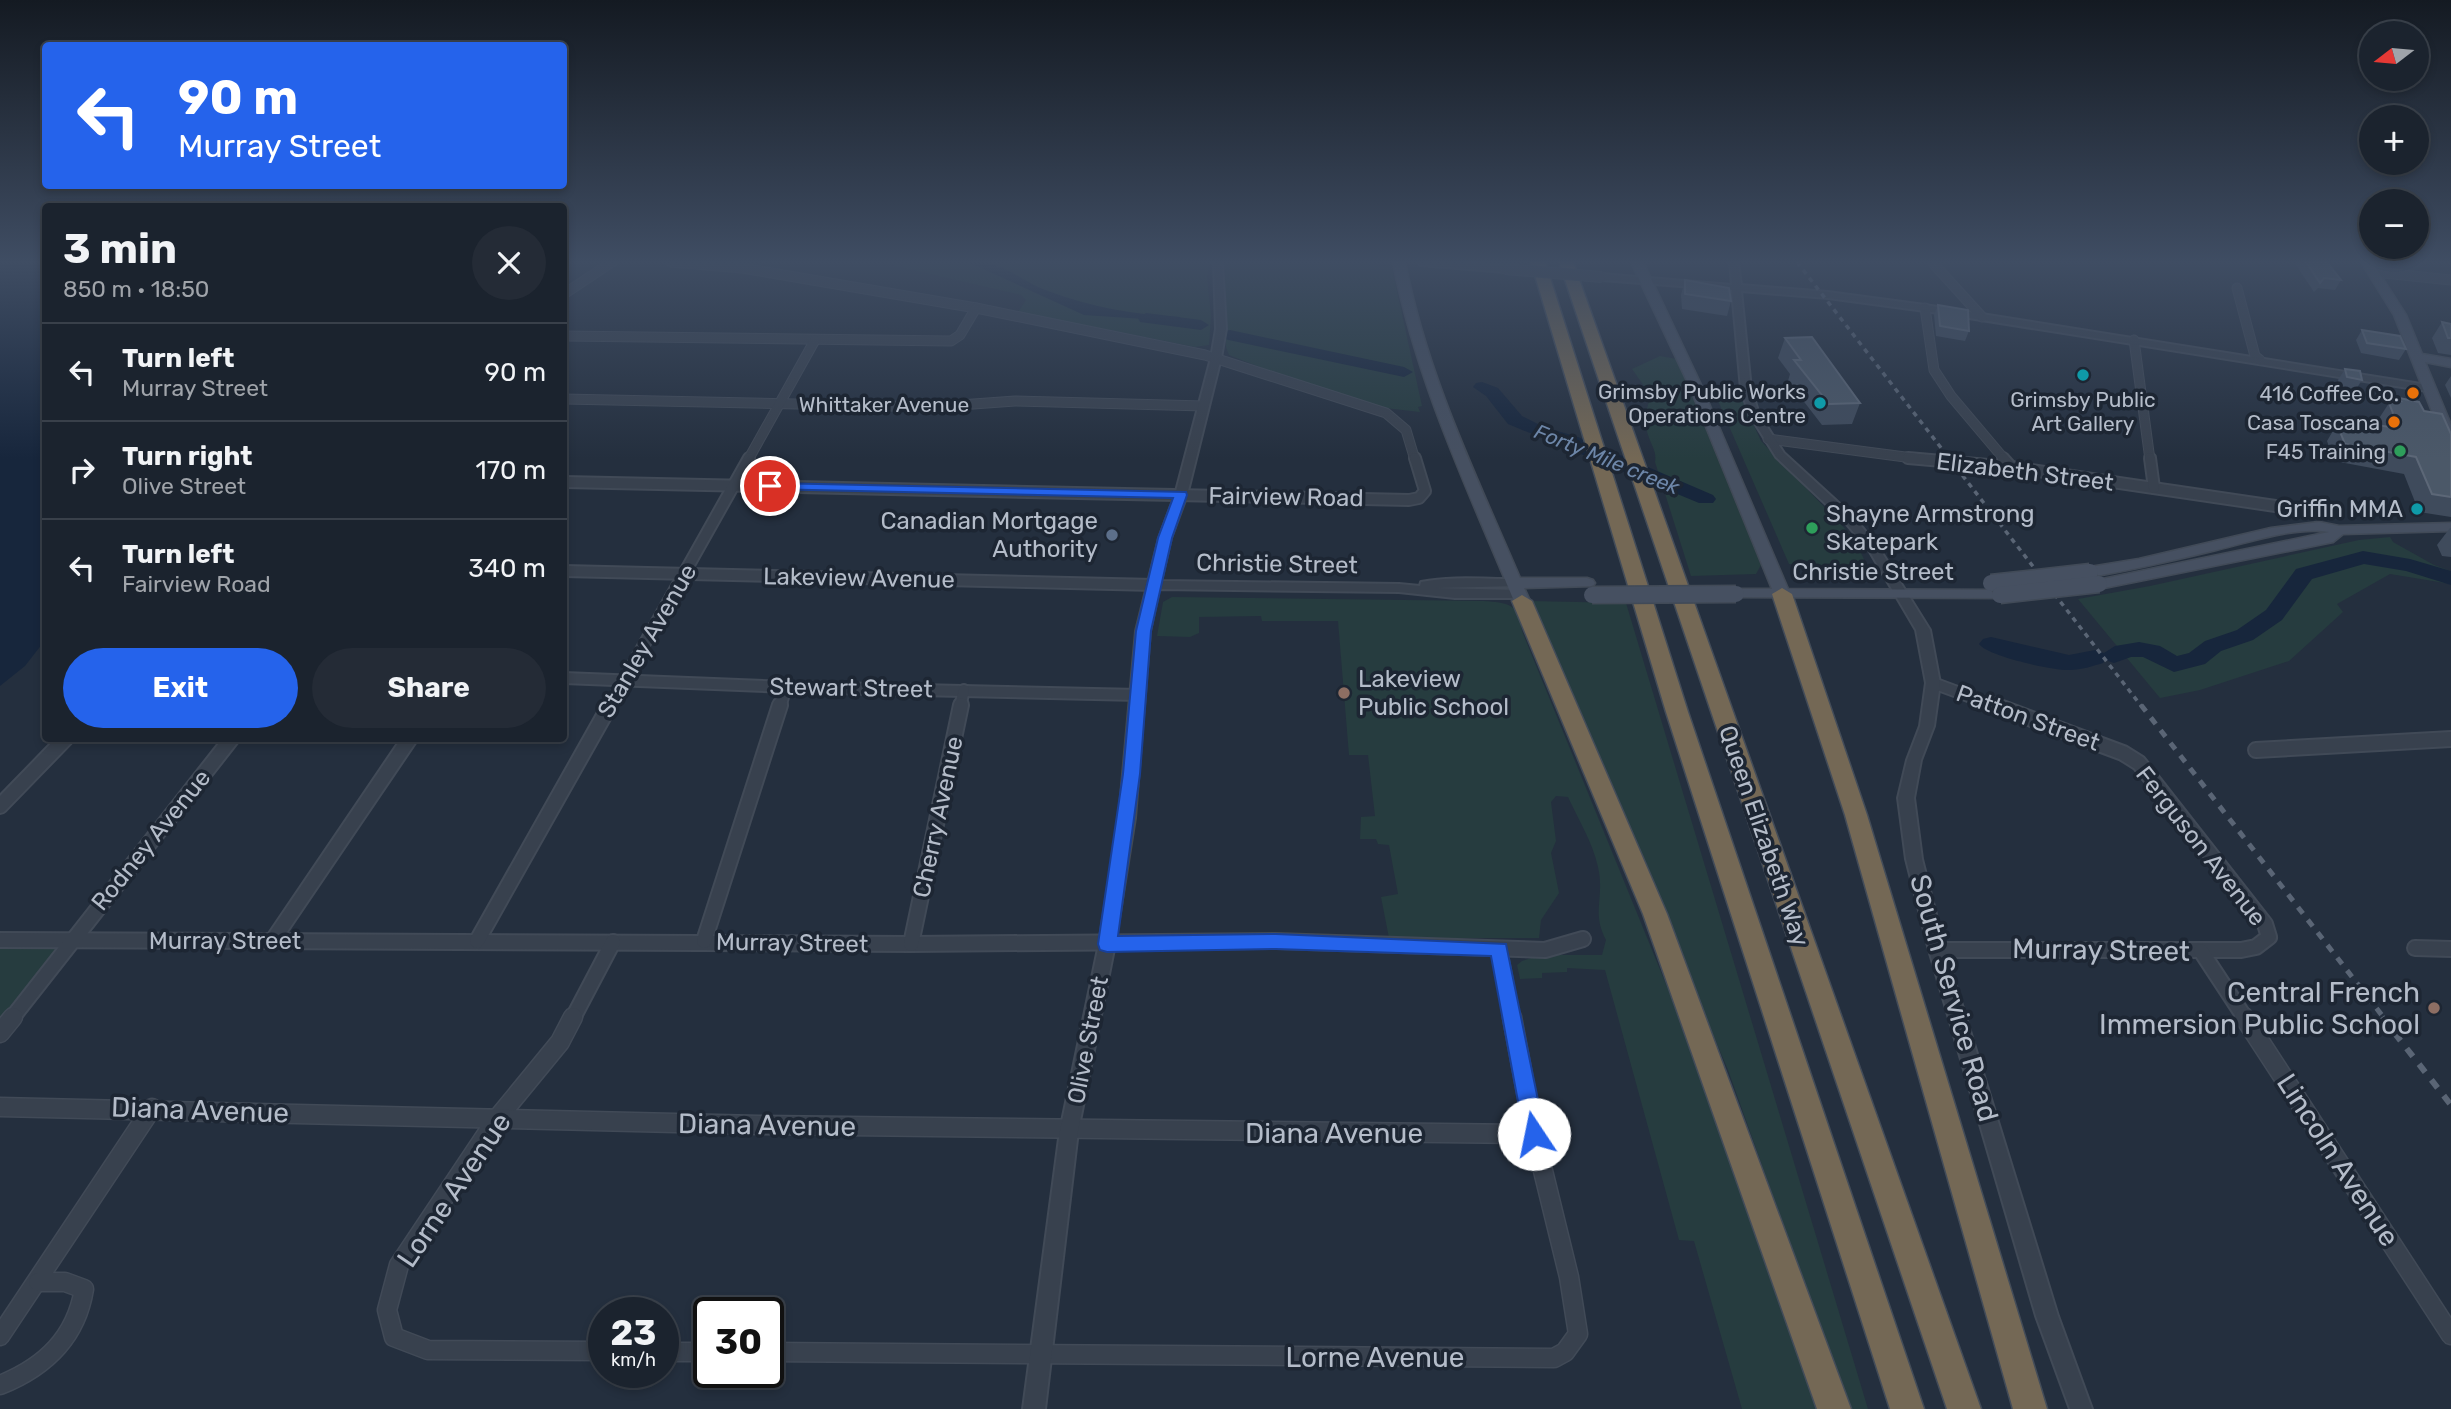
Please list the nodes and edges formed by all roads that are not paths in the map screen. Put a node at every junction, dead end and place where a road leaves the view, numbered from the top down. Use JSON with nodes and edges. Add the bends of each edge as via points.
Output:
{"nodes":[{"id":1,"x":964,"y":328,"type":"edge"},
{"id":2,"x":1071,"y":328,"type":"edge"},
{"id":3,"x":1222,"y":328,"type":"edge"},
{"id":4,"x":1413,"y":328,"type":"edge"},
{"id":5,"x":1559,"y":328,"type":"edge"},
{"id":6,"x":1589,"y":328,"type":"edge"},
{"id":7,"x":1669,"y":328,"type":"edge"},
{"id":8,"x":1741,"y":328,"type":"edge"},
{"id":9,"x":1927,"y":328,"type":"edge"},
{"id":10,"x":2053,"y":328,"type":"edge"},
{"id":11,"x":2248,"y":328,"type":"edge"},
{"id":12,"x":2405,"y":328,"type":"edge"},
{"id":13,"x":567,"y":336,"type":"edge"},
{"id":14,"x":815,"y":340,"type":"junction"},
{"id":15,"x":2134,"y":340,"type":"junction"},
{"id":16,"x":2417,"y":357,"type":"junction"},
{"id":17,"x":1216,"y":358,"type":"junction"},
{"id":18,"x":2259,"y":360,"type":"junction"},
{"id":19,"x":2451,"y":363,"type":"edge"},
{"id":20,"x":2427,"y":388,"type":"junction"},
{"id":21,"x":567,"y":399,"type":"edge"},
{"id":22,"x":780,"y":404,"type":"junction"},
{"id":23,"x":1204,"y":407,"type":"junction"},
{"id":24,"x":1768,"y":439,"type":"junction"},
{"id":25,"x":2451,"y":442,"type":"edge"},
{"id":26,"x":2011,"y":467,"type":"junction"},
{"id":27,"x":567,"y":482,"type":"edge"},
{"id":28,"x":733,"y":485,"type":"junction"},
{"id":29,"x":2154,"y":488,"type":"junction"},
{"id":30,"x":1181,"y":495,"type":"junction"},
{"id":31,"x":2283,"y":507,"type":"dead end"},
{"id":32,"x":2451,"y":527,"type":"edge"},
{"id":33,"x":567,"y":571,"type":"edge"},
{"id":34,"x":685,"y":575,"type":"junction"},
{"id":35,"x":1155,"y":585,"type":"junction"},
{"id":36,"x":1780,"y":589,"type":"junction"},
{"id":37,"x":1899,"y":590,"type":"junction"},
{"id":38,"x":1518,"y":593,"type":"junction"},
{"id":39,"x":567,"y":678,"type":"edge"},
{"id":40,"x":623,"y":682,"type":"junction"},
{"id":41,"x":1933,"y":683,"type":"junction"},
{"id":42,"x":786,"y":687,"type":"junction"},
{"id":43,"x":964,"y":690,"type":"junction"},
{"id":44,"x":1139,"y":695,"type":"junction"},
{"id":45,"x":2451,"y":739,"type":"edge"},
{"id":46,"x":62,"y":742,"type":"edge"},
{"id":47,"x":229,"y":742,"type":"edge"},
{"id":48,"x":407,"y":742,"type":"edge"},
{"id":49,"x":2256,"y":750,"type":"dead end"},
{"id":50,"x":2123,"y":753,"type":"joint"},
{"id":51,"x":0,"y":806,"type":"edge"},
{"id":52,"x":1583,"y":939,"type":"dead end"},
{"id":53,"x":0,"y":940,"type":"edge"},
{"id":54,"x":273,"y":940,"type":"junction"},
{"id":55,"x":477,"y":941,"type":"junction"},
{"id":56,"x":72,"y":942,"type":"junction"},
{"id":57,"x":613,"y":942,"type":"junction"},
{"id":58,"x":704,"y":942,"type":"junction"},
{"id":59,"x":911,"y":944,"type":"junction"},
{"id":60,"x":1107,"y":944,"type":"junction"},
{"id":61,"x":2264,"y":944,"type":"joint"},
{"id":62,"x":2415,"y":948,"type":"dead end"},
{"id":63,"x":2451,"y":948,"type":"edge"},
{"id":64,"x":1499,"y":949,"type":"junction"},
{"id":65,"x":1937,"y":950,"type":"junction"},
{"id":66,"x":2201,"y":951,"type":"junction"},
{"id":67,"x":0,"y":1033,"type":"edge"},
{"id":68,"x":0,"y":1107,"type":"edge"},
{"id":69,"x":152,"y":1108,"type":"junction"},
{"id":70,"x":496,"y":1120,"type":"junction"},
{"id":71,"x":1069,"y":1131,"type":"junction"},
{"id":72,"x":1534,"y":1134,"type":"junction"},
{"id":73,"x":38,"y":1282,"type":"junction"},
{"id":74,"x":2451,"y":1335,"type":"edge"},
{"id":75,"x":0,"y":1336,"type":"edge"},
{"id":76,"x":588,"y":1351,"type":"edge"},
{"id":77,"x":784,"y":1352,"type":"edge"},
{"id":78,"x":1040,"y":1354,"type":"junction"},
{"id":79,"x":0,"y":1385,"type":"edge"},
{"id":80,"x":1034,"y":1409,"type":"edge"},
{"id":81,"x":1834,"y":1409,"type":"edge"},
{"id":82,"x":1907,"y":1409,"type":"edge"},
{"id":83,"x":1964,"y":1409,"type":"edge"},
{"id":84,"x":2030,"y":1409,"type":"edge"},
{"id":85,"x":2081,"y":1409,"type":"edge"}],
"edges":[{"from":1,"to":14,"type":"street","via":[[951,341]]},
{"from":2,"to":17,"type":"street"},
{"from":3,"to":17,"type":"street","name":"Olive Street"},
{"from":4,"to":38,"type":"main road","via":[[1429,379]]},
{"from":5,"to":82,"type":"highway","name":"Queen Elizabeth Way","via":[[1677,712]]},
{"from":6,"to":83,"type":"highway","name":"Queen Elizabeth Way"},
{"from":7,"to":36,"type":"main road"},
{"from":8,"to":24,"type":"street","name":"South Service Road","via":[[1746,390]]},
{"from":9,"to":26,"type":"street","via":[[1934,370]]},
{"from":10,"to":15,"type":"street"},
{"from":11,"to":18,"type":"street"},
{"from":12,"to":16,"type":"main road"},
{"from":13,"to":14,"type":"street"},
{"from":14,"to":22,"type":"street","name":"Stanley Avenue"},
{"from":15,"to":18,"type":"street"},
{"from":15,"to":29,"type":"street"},
{"from":16,"to":19,"type":"main road"},
{"from":16,"to":20,"type":"main road"},
{"from":17,"to":23,"type":"street","name":"Olive Street"},
{"from":17,"to":30,"type":"street","name":"Fairview Road","via":[[1386,413],[1406,430],[1425,491],[1419,498],[1401,500]]},
{"from":18,"to":20,"type":"street"},
{"from":20,"to":25,"type":"main road"},
{"from":21,"to":22,"type":"street","name":"Whittaker Avenue"},
{"from":22,"to":23,"type":"street","name":"Whittaker Avenue","via":[[932,407],[1015,401]]},
{"from":22,"to":28,"type":"street","name":"Stanley Avenue"},
{"from":23,"to":30,"type":"street","name":"Olive Street"},
{"from":24,"to":26,"type":"street","name":"Elizabeth Street"},
{"from":24,"to":37,"type":"street","name":"South Service Road","via":[[1849,519]]},
{"from":26,"to":29,"type":"street","name":"Elizabeth Street"},
{"from":27,"to":28,"type":"street","name":"Fairview Road"},
{"from":28,"to":30,"type":"street","name":"Fairview Road"},
{"from":28,"to":34,"type":"street","name":"Stanley Avenue"},
{"from":29,"to":31,"type":"street","name":"Elizabeth Street"},
{"from":30,"to":35,"type":"street","name":"Olive Street"},
{"from":32,"to":37,"type":"main road","name":"Christie Street","bridge":true,"via":[[2339,530],[2319,526],[2271,533],[2095,578],[1995,589]]},
{"from":33,"to":34,"type":"street","name":"Lakeview Avenue"},
{"from":34,"to":35,"type":"street","name":"Lakeview Avenue"},
{"from":34,"to":40,"type":"street","name":"Stanley Avenue"},
{"from":35,"to":38,"type":"street","name":"Christie Street"},
{"from":35,"to":44,"type":"street","name":"Olive Street","via":[[1143,631]]},
{"from":36,"to":37,"type":"main road","name":"Christie Street"},
{"from":36,"to":38,"type":"main road","name":"Christie Street","bridge":true},
{"from":36,"to":84,"type":"highway","via":[[1856,815]]},
{"from":37,"to":41,"type":"street","name":"South Service Road","via":[[1923,630]]},
{"from":38,"to":81,"type":"highway","via":[[1655,914]]},
{"from":39,"to":40,"type":"street","name":"Stewart Street"},
{"from":40,"to":42,"type":"street","name":"Stewart Street"},
{"from":40,"to":55,"type":"street","name":"Stanley Avenue"},
{"from":41,"to":50,"type":"street","name":"Patton Street"},
{"from":41,"to":65,"type":"street","name":"South Service Road","via":[[1927,726],[1906,798],[1914,859]]},
{"from":42,"to":43,"type":"street","name":"Stewart Street"},
{"from":42,"to":58,"type":"street"},
{"from":43,"to":44,"type":"street","name":"Stewart Street"},
{"from":43,"to":59,"type":"street","name":"Cherry Avenue"},
{"from":44,"to":60,"type":"street","name":"Olive Street","via":[[1127,818]]},
{"from":45,"to":49,"type":"street"},
{"from":46,"to":51,"type":"street"},
{"from":47,"to":56,"type":"street","name":"Rodney Avenue"},
{"from":48,"to":54,"type":"street"},
{"from":50,"to":61,"type":"street","name":"Ferguson Avenue","via":[[2139,763],[2264,924],[2269,937]]},
{"from":52,"to":64,"type":"street","name":"Murray Street","via":[[1545,950]]},
{"from":53,"to":56,"type":"street","name":"Murray Street"},
{"from":54,"to":55,"type":"street","name":"Murray Street"},
{"from":54,"to":56,"type":"street","name":"Murray Street"},
{"from":55,"to":57,"type":"street","name":"Murray Street"},
{"from":56,"to":67,"type":"street"},
{"from":57,"to":58,"type":"street","name":"Murray Street"},
{"from":57,"to":70,"type":"street","name":"Lorne Avenue","via":[[560,1042]]},
{"from":58,"to":59,"type":"street","name":"Murray Street"},
{"from":59,"to":60,"type":"street","name":"Murray Street"},
{"from":60,"to":64,"type":"street","name":"Murray Street","via":[[1276,941]]},
{"from":60,"to":71,"type":"street","name":"Olive Street"},
{"from":61,"to":66,"type":"street","name":"Murray Street"},
{"from":62,"to":63,"type":"street"},
{"from":64,"to":72,"type":"street","name":"Lorne Avenue"},
{"from":65,"to":66,"type":"street","name":"Murray Street"},
{"from":65,"to":85,"type":"street","name":"South Service Road","via":[[2048,1316]]},
{"from":66,"to":74,"type":"street","name":"Lincoln Avenue"},
{"from":68,"to":69,"type":"street","name":"Diana Avenue"},
{"from":69,"to":70,"type":"street","name":"Diana Avenue"},
{"from":69,"to":73,"type":"street"},
{"from":70,"to":71,"type":"street","name":"Diana Avenue"},
{"from":70,"to":76,"type":"street","name":"Lorne Avenue","via":[[399,1265],[387,1310],[394,1337],[428,1350]]},
{"from":71,"to":72,"type":"street","name":"Diana Avenue"},
{"from":71,"to":78,"type":"street","name":"Olive Street"},
{"from":72,"to":78,"type":"street","name":"Lorne Avenue","via":[[1578,1334],[1565,1352],[1554,1358]]},
{"from":73,"to":75,"type":"street"},
{"from":73,"to":79,"type":"street","via":[[65,1282],[84,1289],[82,1309],[54,1355],[25,1377]]},
{"from":77,"to":78,"type":"street","name":"Lorne Avenue"},
{"from":78,"to":80,"type":"street","name":"Olive Street"}]}
